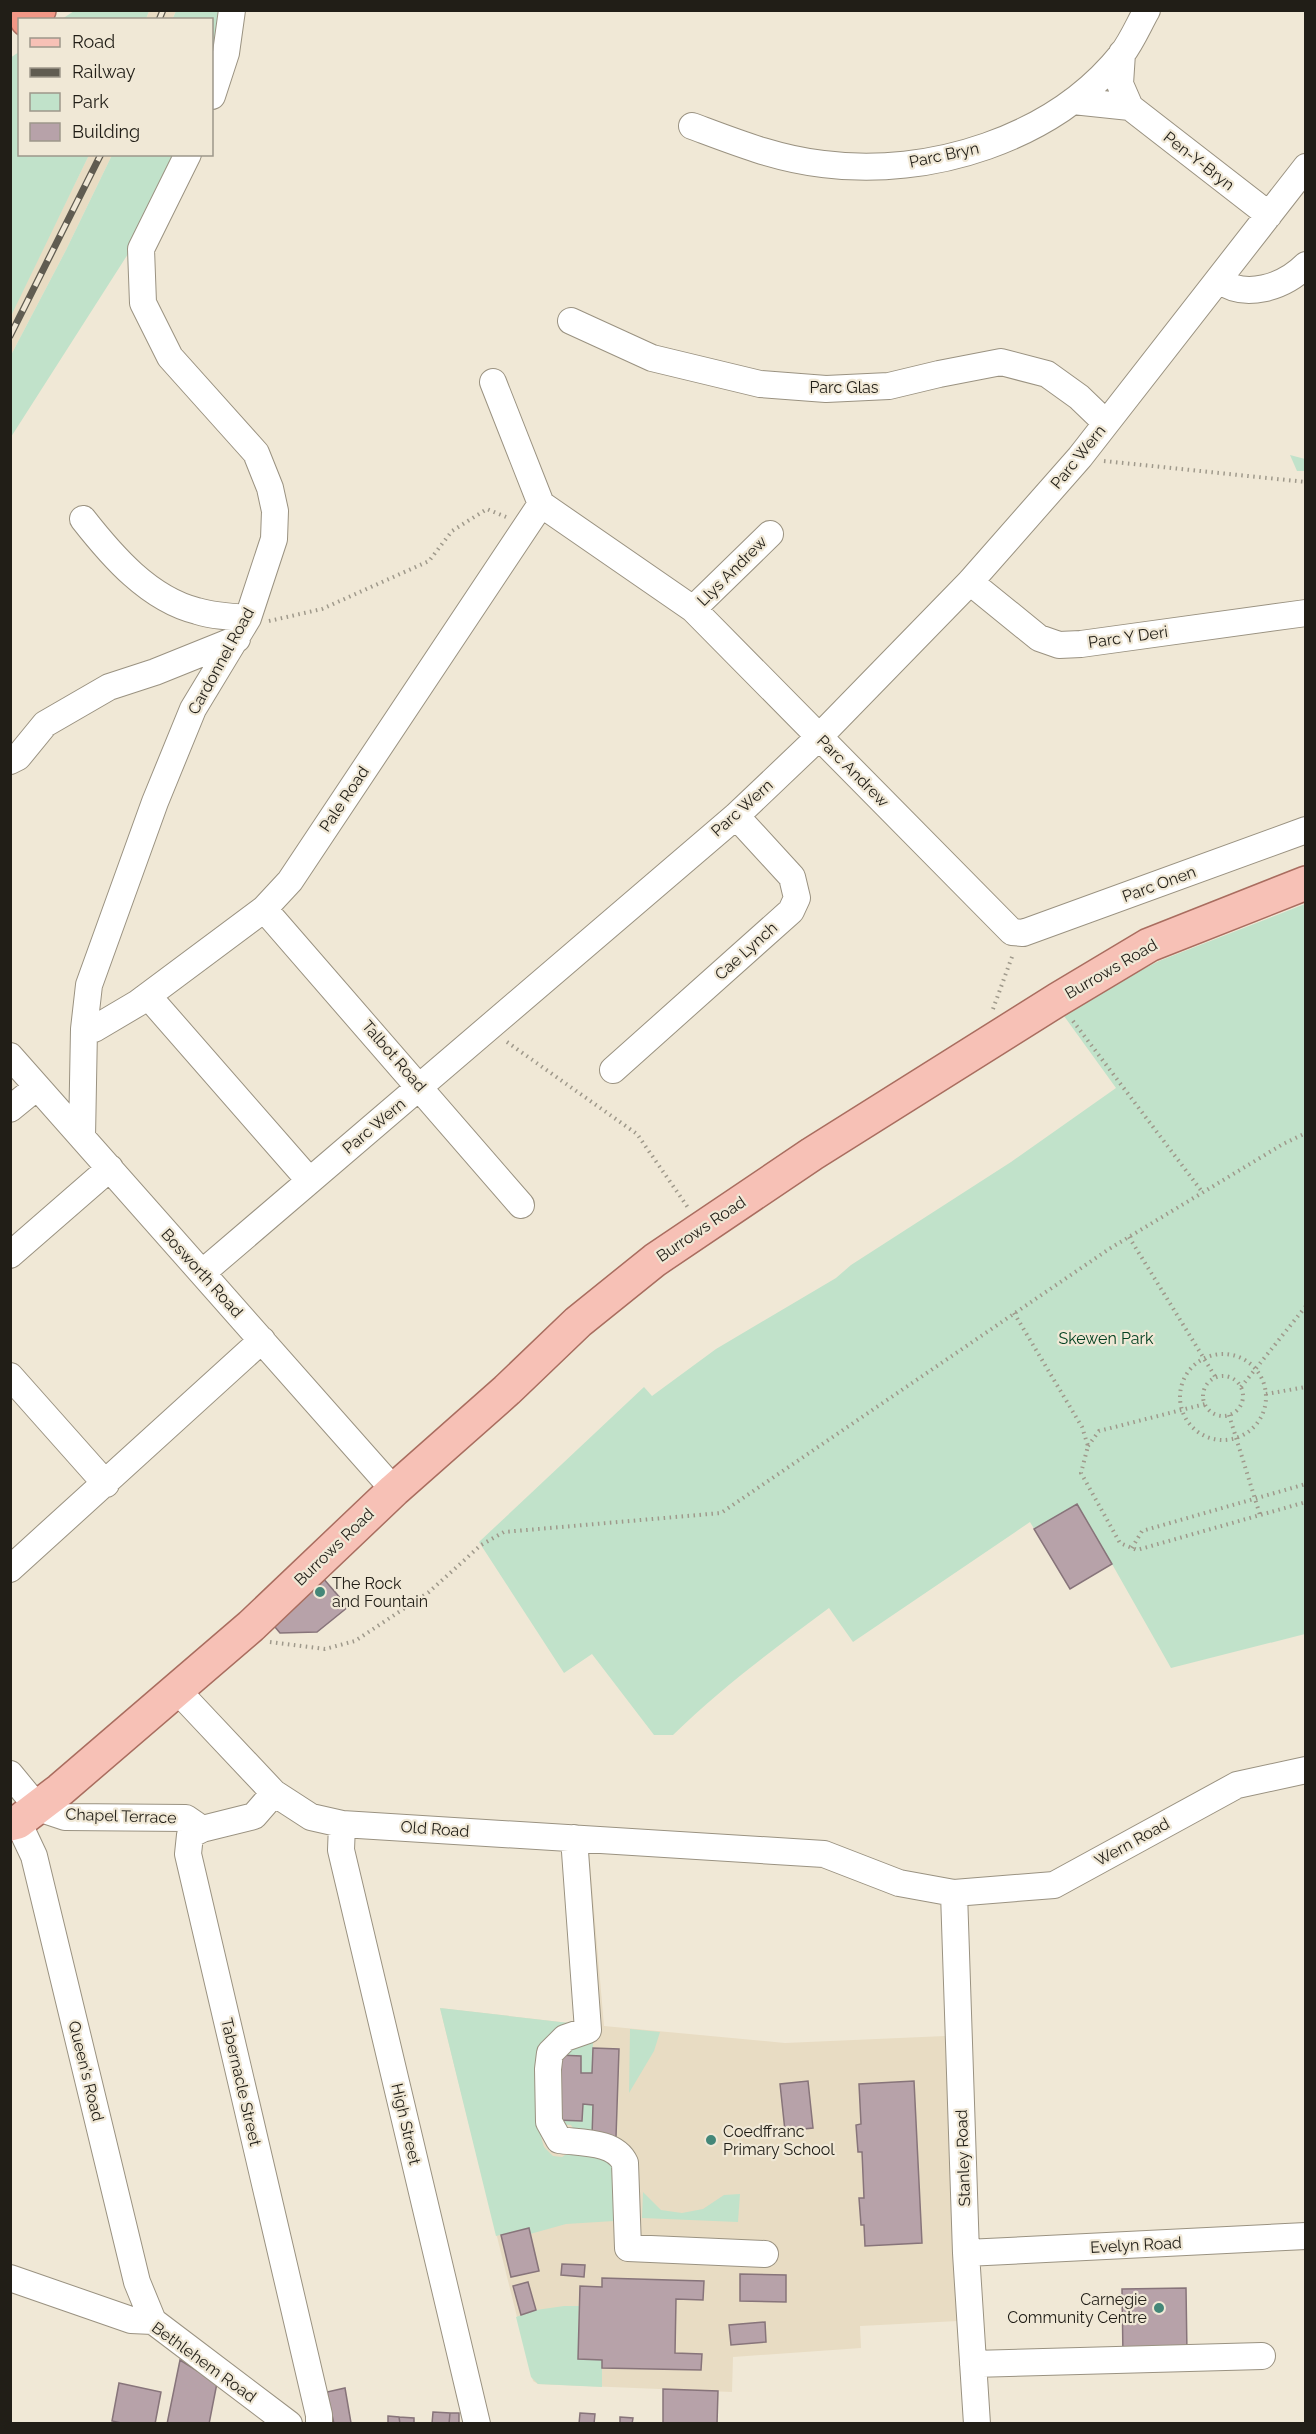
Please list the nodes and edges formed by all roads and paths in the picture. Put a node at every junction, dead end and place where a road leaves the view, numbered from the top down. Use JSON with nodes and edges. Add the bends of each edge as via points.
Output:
{"nodes":[{"id":1,"x":232,"y":10,"type":"edge"},
{"id":2,"x":1147,"y":10,"type":"edge"},
{"id":3,"x":1122,"y":53,"type":"junction"},
{"id":4,"x":213,"y":93,"type":"edge"},
{"id":5,"x":1073,"y":101,"type":"junction"},
{"id":6,"x":1130,"y":107,"type":"junction"},
{"id":7,"x":692,"y":126,"type":"dead end"},
{"id":8,"x":188,"y":156,"type":"edge"},
{"id":9,"x":1305,"y":167,"type":"edge"},
{"id":10,"x":1269,"y":215,"type":"junction"},
{"id":11,"x":1305,"y":264,"type":"edge"},
{"id":12,"x":1219,"y":280,"type":"junction"},
{"id":13,"x":571,"y":321,"type":"dead end"},
{"id":14,"x":493,"y":382,"type":"dead end"},
{"id":15,"x":1106,"y":423,"type":"junction"},
{"id":16,"x":1080,"y":457,"type":"junction"},
{"id":17,"x":1305,"y":482,"type":"edge"},
{"id":18,"x":540,"y":504,"type":"junction"},
{"id":19,"x":83,"y":519,"type":"dead end"},
{"id":20,"x":526,"y":525,"type":"junction"},
{"id":21,"x":770,"y":534,"type":"dead end"},
{"id":22,"x":970,"y":582,"type":"junction"},
{"id":23,"x":693,"y":609,"type":"junction"},
{"id":24,"x":1305,"y":613,"type":"edge"},
{"id":25,"x":242,"y":628,"type":"junction"},
{"id":26,"x":819,"y":737,"type":"junction"},
{"id":27,"x":10,"y":761,"type":"edge"},
{"id":28,"x":736,"y":816,"type":"junction"},
{"id":29,"x":1305,"y":830,"type":"edge"},
{"id":30,"x":1305,"y":883,"type":"edge"},
{"id":31,"x":264,"y":909,"type":"junction"},
{"id":32,"x":1012,"y":932,"type":"junction"},
{"id":33,"x":148,"y":996,"type":"junction"},
{"id":34,"x":1057,"y":1000,"type":"junction"},
{"id":35,"x":993,"y":1010,"type":"dead end"},
{"id":36,"x":84,"y":1029,"type":"junction"},
{"id":37,"x":489,"y":1029,"type":"junction"},
{"id":38,"x":10,"y":1056,"type":"edge"},
{"id":39,"x":613,"y":1070,"type":"dead end"},
{"id":40,"x":37,"y":1087,"type":"junction"},
{"id":41,"x":421,"y":1087,"type":"junction"},
{"id":42,"x":10,"y":1109,"type":"edge"},
{"id":43,"x":1305,"y":1133,"type":"edge"},
{"id":44,"x":82,"y":1137,"type":"junction"},
{"id":45,"x":110,"y":1168,"type":"junction"},
{"id":46,"x":309,"y":1180,"type":"junction"},
{"id":47,"x":1203,"y":1193,"type":"junction"},
{"id":48,"x":521,"y":1205,"type":"dead end"},
{"id":49,"x":702,"y":1228,"type":"junction"},
{"id":50,"x":1129,"y":1237,"type":"junction"},
{"id":51,"x":10,"y":1255,"type":"edge"},
{"id":52,"x":202,"y":1273,"type":"junction"},
{"id":53,"x":1305,"y":1306,"type":"edge"},
{"id":54,"x":1014,"y":1313,"type":"junction"},
{"id":55,"x":262,"y":1340,"type":"junction"},
{"id":56,"x":1203,"y":1358,"type":"junction"},
{"id":57,"x":1256,"y":1369,"type":"junction"},
{"id":58,"x":10,"y":1376,"type":"edge"},
{"id":59,"x":1216,"y":1378,"type":"junction"},
{"id":60,"x":1305,"y":1387,"type":"edge"},
{"id":61,"x":1241,"y":1388,"type":"junction"},
{"id":62,"x":1266,"y":1394,"type":"junction"},
{"id":63,"x":1205,"y":1404,"type":"junction"},
{"id":64,"x":1181,"y":1410,"type":"junction"},
{"id":65,"x":1229,"y":1415,"type":"junction"},
{"id":66,"x":1237,"y":1438,"type":"junction"},
{"id":67,"x":1089,"y":1446,"type":"junction"},
{"id":68,"x":106,"y":1484,"type":"junction"},
{"id":69,"x":1305,"y":1484,"type":"edge"},
{"id":70,"x":394,"y":1490,"type":"junction"},
{"id":71,"x":1256,"y":1499,"type":"junction"},
{"id":72,"x":1305,"y":1502,"type":"edge"},
{"id":73,"x":1260,"y":1515,"type":"junction"},
{"id":74,"x":1132,"y":1548,"type":"junction"},
{"id":75,"x":10,"y":1569,"type":"edge"},
{"id":76,"x":251,"y":1626,"type":"junction"},
{"id":77,"x":176,"y":1689,"type":"junction"},
{"id":78,"x":1305,"y":1770,"type":"edge"},
{"id":79,"x":10,"y":1774,"type":"edge"},
{"id":80,"x":274,"y":1793,"type":"junction"},
{"id":81,"x":22,"y":1818,"type":"edge"},
{"id":82,"x":342,"y":1824,"type":"junction"},
{"id":83,"x":202,"y":1829,"type":"junction"},
{"id":84,"x":574,"y":1838,"type":"junction"},
{"id":85,"x":954,"y":1893,"type":"junction"},
{"id":86,"x":1305,"y":2236,"type":"edge"},
{"id":87,"x":966,"y":2253,"type":"junction"},
{"id":88,"x":765,"y":2254,"type":"dead end"},
{"id":89,"x":10,"y":2278,"type":"edge"},
{"id":90,"x":153,"y":2321,"type":"junction"},
{"id":91,"x":1262,"y":2356,"type":"dead end"},
{"id":92,"x":973,"y":2364,"type":"junction"},
{"id":93,"x":289,"y":2424,"type":"edge"},
{"id":94,"x":319,"y":2424,"type":"edge"},
{"id":95,"x":477,"y":2424,"type":"edge"},
{"id":96,"x":977,"y":2424,"type":"edge"}],
"edges":[{"from":1,"to":4,"type":"street","via":[[226,53]]},
{"from":2,"to":3,"type":"street","name":"Parc Bryn"},
{"from":3,"to":5,"type":"street","name":"Parc Bryn"},
{"from":3,"to":6,"type":"street","via":[[1120,84]]},
{"from":5,"to":6,"type":"street"},
{"from":5,"to":7,"type":"street","name":"Parc Bryn","via":[[1014,136],[958,155],[888,166],[820,164],[753,149]]},
{"from":6,"to":10,"type":"street","name":"Pen-Y-Bryn"},
{"from":8,"to":25,"type":"street","name":"Cardonnel Road","via":[[141,249],[143,303],[170,357],[256,453],[270,488],[274,539]]},
{"from":9,"to":10,"type":"street","name":"Parc Wern"},
{"from":10,"to":12,"type":"street","name":"Parc Wern"},
{"from":11,"to":12,"type":"street","via":[[1287,279],[1253,290],[1229,288]]},
{"from":12,"to":15,"type":"street","name":"Parc Wern"},
{"from":13,"to":15,"type":"street","name":"Parc Glas","via":[[652,358],[760,384],[826,389],[890,386],[1001,362],[1047,374]]},
{"from":14,"to":18,"type":"street"},
{"from":15,"to":16,"type":"street","name":"Parc Wern"},
{"from":16,"to":17,"type":"path"},
{"from":16,"to":22,"type":"street","name":"Parc Wern"},
{"from":18,"to":20,"type":"street","name":"Pale Road"},
{"from":18,"to":23,"type":"street"},
{"from":19,"to":25,"type":"street","via":[[111,554],[158,594]]},
{"from":20,"to":25,"type":"path","via":[[487,509],[452,531],[429,561],[322,609]]},
{"from":20,"to":31,"type":"street","name":"Pale Road","via":[[290,881]]},
{"from":21,"to":23,"type":"street","name":"Llys Andrew"},
{"from":22,"to":24,"type":"street","name":"Parc Y Deri","via":[[1039,638],[1059,645]]},
{"from":22,"to":26,"type":"street","name":"Parc Wern"},
{"from":23,"to":26,"type":"street","name":"Parc Andrew"},
{"from":25,"to":27,"type":"street","via":[[155,672],[109,687],[45,724],[18,757]]},
{"from":25,"to":36,"type":"street","name":"Cardonnel Road","via":[[193,709],[155,802],[89,985]]},
{"from":26,"to":28,"type":"street","name":"Parc Wern"},
{"from":26,"to":32,"type":"street","name":"Parc Andrew"},
{"from":28,"to":37,"type":"street","name":"Parc Wern"},
{"from":28,"to":39,"type":"street","name":"Cae Lynch","via":[[792,877],[797,898],[791,911]]},
{"from":29,"to":32,"type":"street","name":"Parc Onen","via":[[1023,933]]},
{"from":30,"to":34,"type":"main road","name":"Burrows Road","via":[[1149,945]]},
{"from":31,"to":33,"type":"street","name":"Pale Road"},
{"from":31,"to":41,"type":"street","name":"Talbot Road"},
{"from":32,"to":35,"type":"path","via":[[1013,958]]},
{"from":33,"to":36,"type":"street","name":"Pale Road","via":[[94,1029]]},
{"from":33,"to":46,"type":"street"},
{"from":34,"to":47,"type":"path"},
{"from":34,"to":49,"type":"main road","name":"Burrows Road"},
{"from":36,"to":44,"type":"street","name":"Cardonnel Road"},
{"from":37,"to":41,"type":"street","name":"Parc Wern"},
{"from":37,"to":49,"type":"path","via":[[638,1134]]},
{"from":38,"to":40,"type":"street","name":"Bosworth Road"},
{"from":40,"to":42,"type":"street"},
{"from":40,"to":44,"type":"street","name":"Bosworth Road"},
{"from":41,"to":46,"type":"street","name":"Parc Wern"},
{"from":41,"to":48,"type":"street","name":"Talbot Road"},
{"from":43,"to":47,"type":"path"},
{"from":44,"to":45,"type":"street","name":"Bosworth Road"},
{"from":45,"to":51,"type":"street"},
{"from":45,"to":52,"type":"street","name":"Bosworth Road"},
{"from":46,"to":52,"type":"street","name":"Parc Wern"},
{"from":47,"to":50,"type":"path"},
{"from":49,"to":70,"type":"main road","name":"Burrows Road","via":[[578,1322]]},
{"from":50,"to":54,"type":"path"},
{"from":50,"to":56,"type":"path"},
{"from":52,"to":55,"type":"street","name":"Bosworth Road"},
{"from":53,"to":57,"type":"path"},
{"from":54,"to":67,"type":"path","via":[[1082,1427]]},
{"from":54,"to":76,"type":"path","via":[[721,1513],[504,1532],[481,1545],[429,1592],[371,1631],[355,1641],[325,1649],[271,1643]]},
{"from":55,"to":68,"type":"street"},
{"from":55,"to":70,"type":"street","name":"Bosworth Road"},
{"from":56,"to":57,"type":"path","via":[[1231,1354]]},
{"from":56,"to":59,"type":"path"},
{"from":56,"to":64,"type":"path","via":[[1185,1374],[1180,1386]]},
{"from":57,"to":61,"type":"path"},
{"from":57,"to":62,"type":"path"},
{"from":58,"to":68,"type":"street"},
{"from":59,"to":61,"type":"path","via":[[1227,1377]]},
{"from":59,"to":63,"type":"path","via":[[1205,1389]]},
{"from":60,"to":62,"type":"path"},
{"from":61,"to":65,"type":"path","via":[[1240,1407]]},
{"from":62,"to":66,"type":"path","via":[[1259,1421]]},
{"from":63,"to":64,"type":"path"},
{"from":63,"to":65,"type":"path","via":[[1218,1415]]},
{"from":64,"to":66,"type":"path","via":[[1187,1422],[1203,1435],[1223,1440]]},
{"from":64,"to":67,"type":"path","via":[[1099,1431]]},
{"from":65,"to":66,"type":"path"},
{"from":66,"to":71,"type":"path"},
{"from":67,"to":74,"type":"path","via":[[1081,1473],[1120,1543]]},
{"from":68,"to":75,"type":"street"},
{"from":69,"to":71,"type":"path"},
{"from":70,"to":76,"type":"main road","name":"Burrows Road"},
{"from":71,"to":73,"type":"path"},
{"from":71,"to":74,"type":"path","via":[[1142,1532]]},
{"from":72,"to":73,"type":"path"},
{"from":73,"to":74,"type":"path","via":[[1137,1550]]},
{"from":76,"to":77,"type":"main road","name":"Burrows Road"},
{"from":77,"to":80,"type":"street","name":"Old Road"},
{"from":77,"to":81,"type":"main road"},
{"from":78,"to":85,"type":"street","name":"Wern Road","via":[[1237,1785],[1054,1885]]},
{"from":79,"to":81,"type":"street"},
{"from":80,"to":82,"type":"street","name":"Old Road","via":[[310,1817]]},
{"from":80,"to":83,"type":"street","via":[[254,1816]]},
{"from":81,"to":83,"type":"street","name":"Chapel Terrace","via":[[186,1818]]},
{"from":81,"to":90,"type":"street","name":"Queen's Road","via":[[137,2282]]},
{"from":82,"to":84,"type":"street","name":"Old Road"},
{"from":82,"to":95,"type":"street","name":"High Street","via":[[341,1850]]},
{"from":83,"to":94,"type":"street","name":"Tabernacle Street","via":[[190,1835],[188,1854]]},
{"from":84,"to":85,"type":"street","name":"Old Road","via":[[824,1854],[899,1883]]},
{"from":84,"to":88,"type":"street","via":[[588,2030],[565,2038],[550,2053],[549,2122],[559,2140],[613,2148],[621,2155],[625,2163],[628,2248]]},
{"from":85,"to":87,"type":"street","name":"Stanley Road"},
{"from":86,"to":87,"type":"street","name":"Evelyn Road"},
{"from":87,"to":92,"type":"street","name":"Stanley Road"},
{"from":89,"to":90,"type":"street","name":"Bethlehem Road","via":[[131,2320]]},
{"from":90,"to":93,"type":"street","name":"Bethlehem Road"},
{"from":91,"to":92,"type":"street"},
{"from":92,"to":96,"type":"street","name":"Stanley Road"}]}
